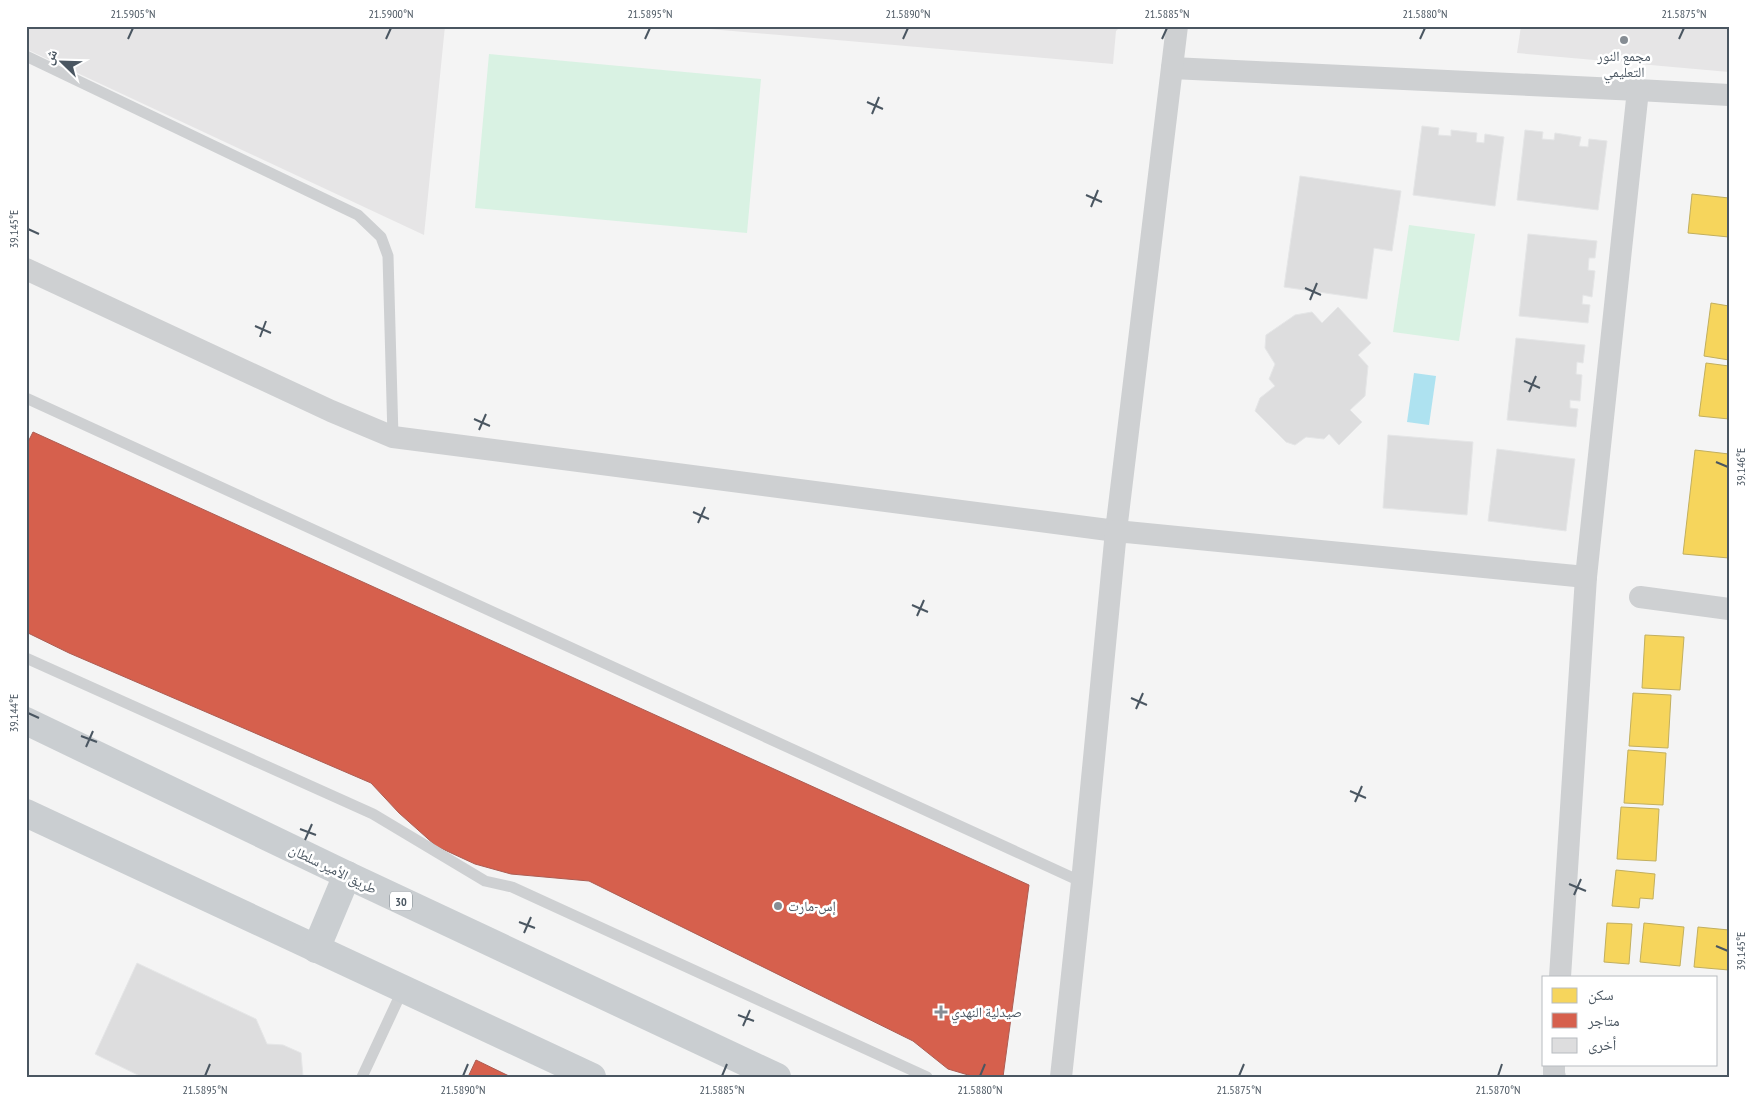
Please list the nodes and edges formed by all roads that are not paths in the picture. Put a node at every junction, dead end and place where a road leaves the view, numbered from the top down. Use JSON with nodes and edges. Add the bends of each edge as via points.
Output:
{"nodes":[{"id":1,"x":1177,"y":26,"type":"edge"},
{"id":2,"x":26,"y":56,"type":"edge"},
{"id":3,"x":1172,"y":68,"type":"junction"},
{"id":4,"x":1638,"y":90,"type":"junction"},
{"id":5,"x":1729,"y":96,"type":"edge"},
{"id":6,"x":26,"y":269,"type":"edge"},
{"id":7,"x":26,"y":398,"type":"edge"},
{"id":8,"x":393,"y":437,"type":"junction"},
{"id":9,"x":1116,"y":531,"type":"junction"},
{"id":10,"x":1586,"y":577,"type":"junction"},
{"id":11,"x":1640,"y":597,"type":"dead end"},
{"id":12,"x":1729,"y":609,"type":"edge"},
{"id":13,"x":26,"y":658,"type":"edge"},
{"id":14,"x":26,"y":720,"type":"edge"},
{"id":15,"x":26,"y":814,"type":"edge"},
{"id":16,"x":347,"y":876,"type":"junction"},
{"id":17,"x":1082,"y":882,"type":"junction"},
{"id":18,"x":316,"y":949,"type":"junction"},
{"id":19,"x":1560,"y":976,"type":"edge"},
{"id":20,"x":403,"y":989,"type":"junction"},
{"id":21,"x":362,"y":1077,"type":"edge"},
{"id":22,"x":592,"y":1077,"type":"edge"},
{"id":23,"x":777,"y":1077,"type":"edge"},
{"id":24,"x":927,"y":1077,"type":"edge"},
{"id":25,"x":1061,"y":1077,"type":"edge"}],
"edges":[{"from":1,"to":3,"type":"street"},
{"from":2,"to":8,"type":"lane","via":[[358,215],[381,238],[388,256]]},
{"from":3,"to":4,"type":"street"},
{"from":3,"to":9,"type":"street"},
{"from":4,"to":5,"type":"street"},
{"from":4,"to":10,"type":"street"},
{"from":6,"to":8,"type":"street"},
{"from":7,"to":17,"type":"lane"},
{"from":8,"to":9,"type":"street"},
{"from":9,"to":10,"type":"street"},
{"from":9,"to":17,"type":"street"},
{"from":10,"to":19,"type":"street"},
{"from":11,"to":12,"type":"street"},
{"from":13,"to":24,"type":"lane","via":[[373,814],[485,881],[512,887]]},
{"from":14,"to":16,"type":"main road","name":"طريق الأمير سلطان","number":"30"},
{"from":15,"to":18,"type":"main road"},
{"from":16,"to":18,"type":"main road"},
{"from":16,"to":23,"type":"main road","name":"طريق الأمير سلطان","number":"30"},
{"from":17,"to":25,"type":"street"},
{"from":18,"to":20,"type":"main road"},
{"from":20,"to":21,"type":"lane"},
{"from":20,"to":22,"type":"main road"}]}
